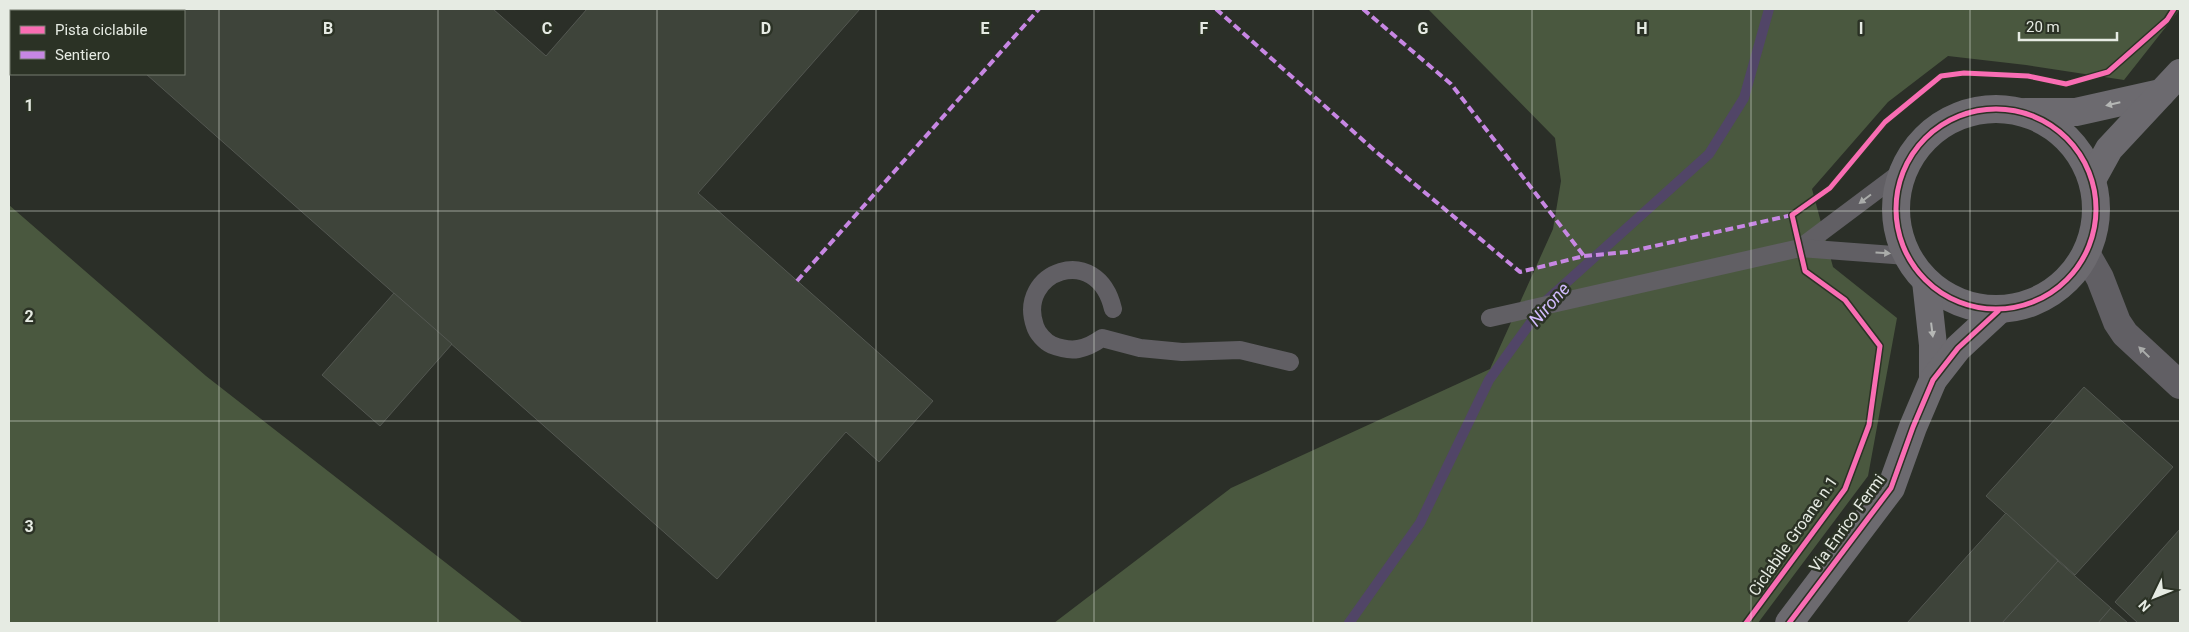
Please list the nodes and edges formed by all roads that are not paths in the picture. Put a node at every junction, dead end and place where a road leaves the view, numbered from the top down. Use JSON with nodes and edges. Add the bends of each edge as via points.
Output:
{"nodes":[{"id":1,"x":2180,"y":73,"type":"edge"},
{"id":2,"x":2161,"y":93,"type":"junction"},
{"id":3,"x":2022,"y":112,"type":"junction"},
{"id":4,"x":1904,"y":170,"type":"junction"},
{"id":5,"x":2093,"y":178,"type":"junction"},
{"id":6,"x":1800,"y":248,"type":"junction"},
{"id":7,"x":2087,"y":255,"type":"junction"},
{"id":8,"x":1907,"y":256,"type":"junction"},
{"id":9,"x":1926,"y":281,"type":"junction"},
{"id":10,"x":1113,"y":309,"type":"dead end"},
{"id":11,"x":1998,"y":311,"type":"junction"},
{"id":12,"x":1490,"y":318,"type":"dead end"},
{"id":13,"x":1290,"y":362,"type":"dead end"},
{"id":14,"x":1933,"y":380,"type":"junction"},
{"id":15,"x":2180,"y":385,"type":"edge"},
{"id":16,"x":1789,"y":623,"type":"edge"}],
"edges":[{"from":1,"to":2,"type":"street"},
{"from":2,"to":3,"type":"street","one_way":true,"via":[[2076,112]]},
{"from":2,"to":5,"type":"street","via":[[2109,149]]},
{"from":3,"to":4,"type":"street","via":[[1990,109],[1952,119],[1932,132],[1916,149]]},
{"from":3,"to":5,"type":"street","via":[[2066,136]]},
{"from":4,"to":6,"type":"lane","one_way":true},
{"from":4,"to":8,"type":"street","via":[[1896,204],[1900,239]]},
{"from":5,"to":7,"type":"street","via":[[2098,204],[2096,230]]},
{"from":6,"to":8,"type":"lane","one_way":true},
{"from":6,"to":12,"type":"lane"},
{"from":7,"to":11,"type":"street","via":[[2065,284],[2034,304]]},
{"from":15,"to":7,"type":"street","one_way":true,"via":[[2125,334]]},
{"from":8,"to":9,"type":"street"},
{"from":9,"to":11,"type":"street","via":[[1959,303]]},
{"from":9,"to":14,"type":"street","name":"Via Enrico Fermi","one_way":true},
{"from":10,"to":13,"type":"lane","via":[[1109,292],[1094,276],[1076,270],[1059,272],[1040,284],[1031,304],[1037,332],[1049,344],[1068,351],[1087,348],[1102,338],[1140,348],[1182,352],[1240,350]]},
{"from":11,"to":14,"type":"street","name":"Via Enrico Fermi","via":[[1958,348]]},
{"from":14,"to":16,"type":"street","name":"Via Enrico Fermi","via":[[1892,488]]}]}
